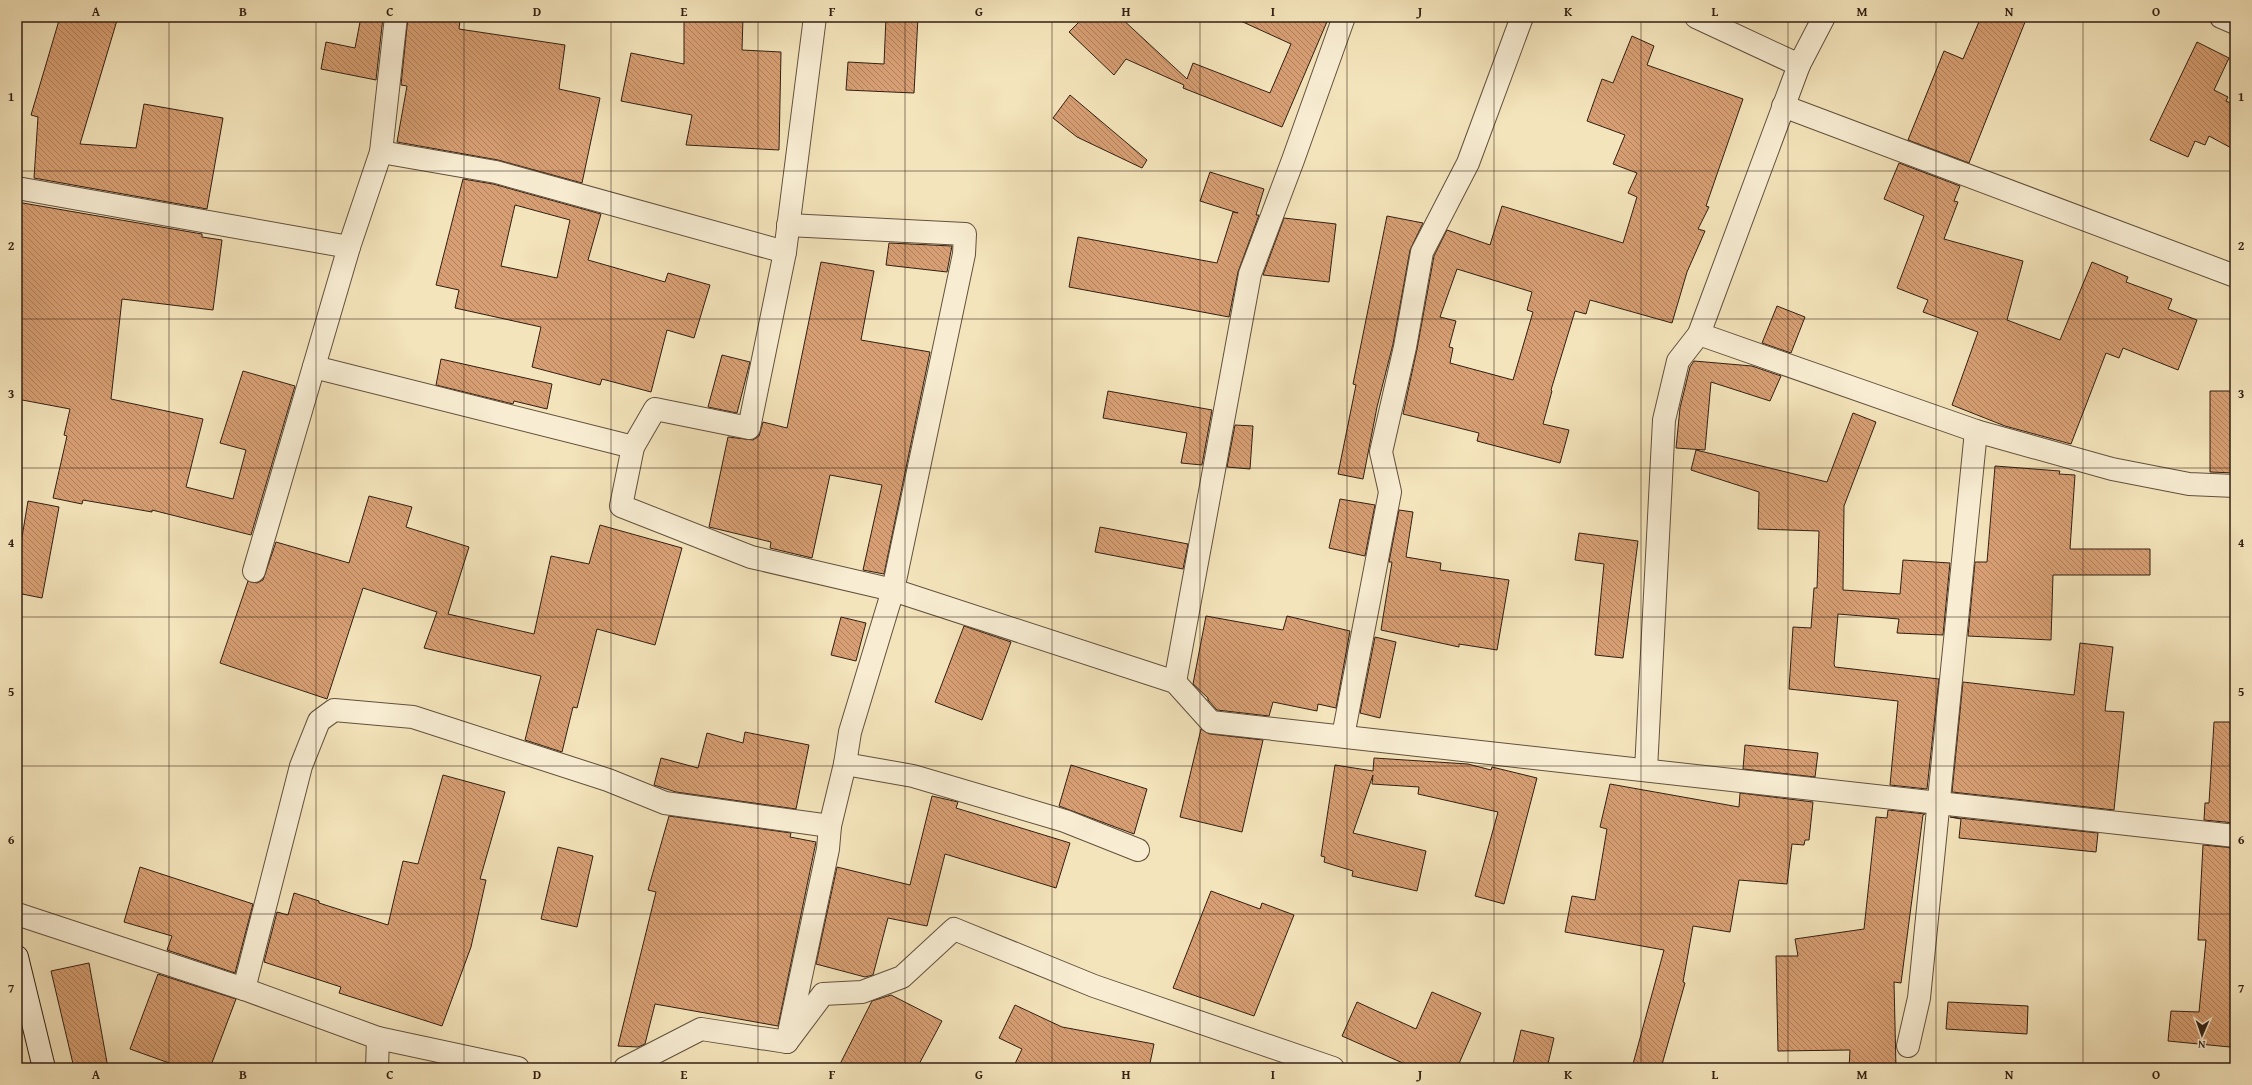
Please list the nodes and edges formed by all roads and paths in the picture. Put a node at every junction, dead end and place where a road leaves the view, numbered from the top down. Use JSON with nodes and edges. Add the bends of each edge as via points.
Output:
{"nodes":[{"id":1,"x":396,"y":17,"type":"edge"},
{"id":2,"x":815,"y":17,"type":"edge"},
{"id":3,"x":1344,"y":17,"type":"edge"},
{"id":4,"x":1522,"y":17,"type":"edge"},
{"id":5,"x":1696,"y":17,"type":"edge"},
{"id":6,"x":1824,"y":17,"type":"edge"},
{"id":7,"x":2221,"y":17,"type":"edge"},
{"id":8,"x":2235,"y":23,"type":"edge"},
{"id":9,"x":1799,"y":65,"type":"junction"},
{"id":10,"x":1783,"y":106,"type":"junction"},
{"id":11,"x":381,"y":152,"type":"junction"},
{"id":12,"x":17,"y":188,"type":"edge"},
{"id":13,"x":788,"y":225,"type":"junction"},
{"id":14,"x":349,"y":247,"type":"junction"},
{"id":15,"x":785,"y":252,"type":"junction"},
{"id":16,"x":2235,"y":276,"type":"edge"},
{"id":17,"x":1699,"y":334,"type":"junction"},
{"id":18,"x":314,"y":367,"type":"junction"},
{"id":19,"x":1976,"y":431,"type":"junction"},
{"id":20,"x":633,"y":446,"type":"junction"},
{"id":21,"x":2235,"y":486,"type":"edge"},
{"id":22,"x":254,"y":571,"type":"dead end"},
{"id":23,"x":893,"y":590,"type":"junction"},
{"id":24,"x":1175,"y":682,"type":"junction"},
{"id":25,"x":1343,"y":736,"type":"junction"},
{"id":26,"x":845,"y":764,"type":"junction"},
{"id":27,"x":1646,"y":770,"type":"junction"},
{"id":28,"x":1938,"y":803,"type":"junction"},
{"id":29,"x":830,"y":826,"type":"junction"},
{"id":30,"x":2235,"y":836,"type":"edge"},
{"id":31,"x":1138,"y":850,"type":"dead end"},
{"id":32,"x":17,"y":914,"type":"edge"},
{"id":33,"x":17,"y":957,"type":"edge"},
{"id":34,"x":244,"y":989,"type":"junction"},
{"id":35,"x":378,"y":1038,"type":"junction"},
{"id":36,"x":787,"y":1042,"type":"junction"},
{"id":37,"x":1908,"y":1046,"type":"dead end"},
{"id":38,"x":44,"y":1068,"type":"edge"},
{"id":39,"x":377,"y":1068,"type":"edge"},
{"id":40,"x":518,"y":1068,"type":"edge"},
{"id":41,"x":625,"y":1068,"type":"edge"},
{"id":42,"x":1333,"y":1068,"type":"edge"}],
"edges":[{"from":1,"to":11,"type":"street"},
{"from":2,"to":13,"type":"street"},
{"from":3,"to":24,"type":"street","via":[[1250,274]]},
{"from":4,"to":25,"type":"street","via":[[1468,163],[1422,252],[1405,347],[1381,452],[1390,492]]},
{"from":5,"to":9,"type":"street"},
{"from":6,"to":9,"type":"street"},
{"from":7,"to":8,"type":"street"},
{"from":9,"to":10,"type":"street"},
{"from":10,"to":16,"type":"street"},
{"from":10,"to":17,"type":"street"},
{"from":11,"to":14,"type":"street"},
{"from":11,"to":15,"type":"street","via":[[496,172]]},
{"from":12,"to":14,"type":"street"},
{"from":13,"to":15,"type":"street"},
{"from":13,"to":23,"type":"street","via":[[965,234],[964,254]]},
{"from":14,"to":18,"type":"street"},
{"from":15,"to":20,"type":"street","via":[[749,428],[655,409]]},
{"from":17,"to":19,"type":"street"},
{"from":17,"to":27,"type":"street","via":[[1678,360],[1664,420]]},
{"from":18,"to":20,"type":"street"},
{"from":18,"to":22,"type":"street"},
{"from":19,"to":21,"type":"street","via":[[2112,470],[2189,484]]},
{"from":19,"to":28,"type":"street"},
{"from":20,"to":23,"type":"street","via":[[621,506],[751,557]]},
{"from":23,"to":24,"type":"street"},
{"from":23,"to":26,"type":"street","via":[[850,732]]},
{"from":24,"to":25,"type":"street","via":[[1211,722]]},
{"from":25,"to":27,"type":"street"},
{"from":26,"to":29,"type":"street"},
{"from":26,"to":31,"type":"street","via":[[921,778],[1065,821]]},
{"from":27,"to":28,"type":"street"},
{"from":28,"to":30,"type":"street"},
{"from":28,"to":37,"type":"street","via":[[1920,998]]},
{"from":29,"to":34,"type":"street","via":[[665,803],[608,780],[413,717],[334,710],[319,721],[301,766]]},
{"from":29,"to":36,"type":"street","via":[[828,849]]},
{"from":32,"to":34,"type":"street"},
{"from":33,"to":38,"type":"street"},
{"from":34,"to":35,"type":"street"},
{"from":35,"to":39,"type":"street"},
{"from":35,"to":40,"type":"street"},
{"from":36,"to":41,"type":"street","via":[[701,1029]]},
{"from":36,"to":42,"type":"street","via":[[823,994],[862,992],[902,977],[954,929],[1094,986]]}]}
